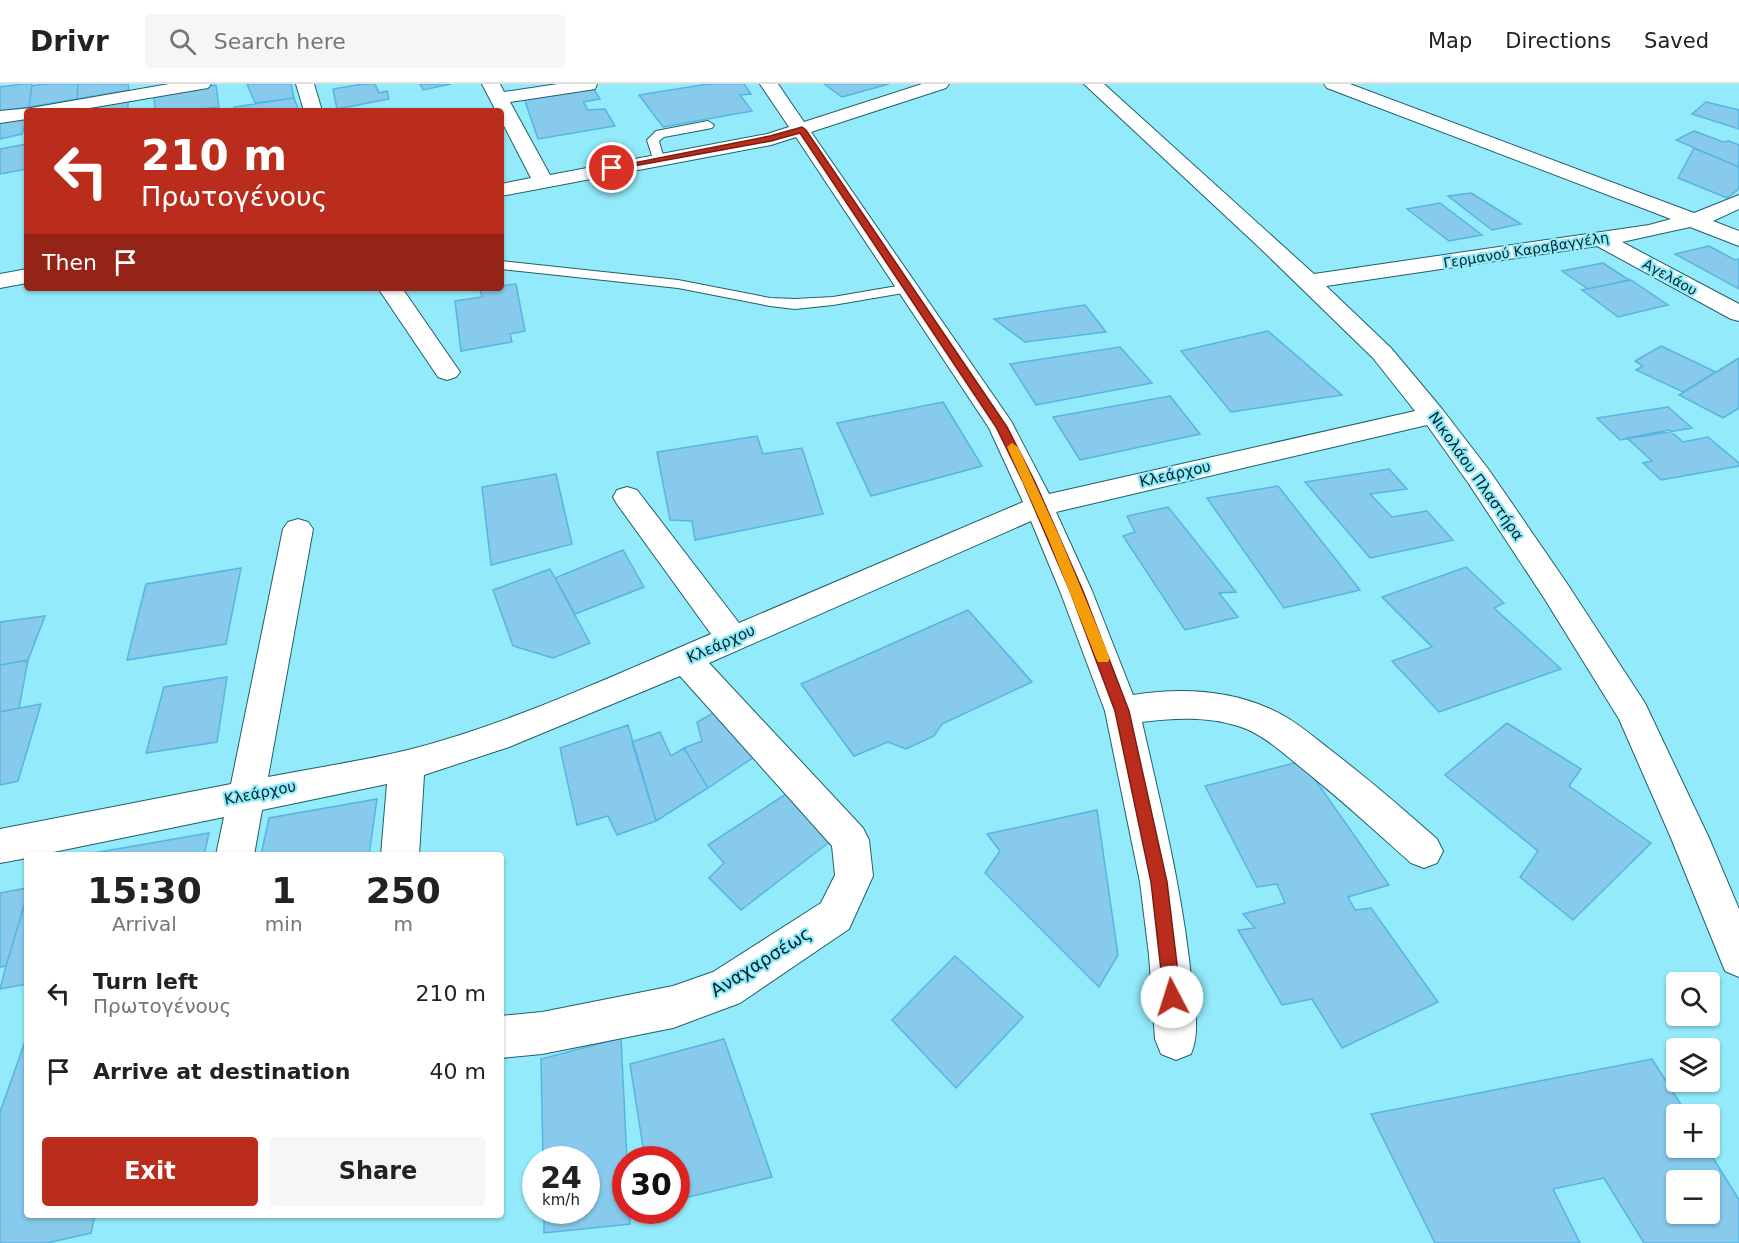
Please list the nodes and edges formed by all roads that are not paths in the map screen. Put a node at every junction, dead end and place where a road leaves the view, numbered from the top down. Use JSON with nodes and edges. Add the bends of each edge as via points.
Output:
{"nodes":[{"id":1,"x":202,"y":84,"type":"edge"},
{"id":2,"x":305,"y":84,"type":"edge"},
{"id":3,"x":769,"y":84,"type":"edge"},
{"id":4,"x":939,"y":84,"type":"edge"},
{"id":5,"x":1093,"y":84,"type":"edge"},
{"id":6,"x":1333,"y":84,"type":"edge"},
{"id":7,"x":589,"y":85,"type":"edge"},
{"id":8,"x":495,"y":91,"type":"edge"},
{"id":9,"x":141,"y":96,"type":"edge"},
{"id":10,"x":59,"y":108,"type":"edge"},
{"id":11,"x":312,"y":108,"type":"edge"},
{"id":12,"x":24,"y":113,"type":"edge"},
{"id":13,"x":0,"y":117,"type":"edge"},
{"id":14,"x":708,"y":125,"type":"dead end"},
{"id":15,"x":802,"y":130,"type":"junction"},
{"id":16,"x":658,"y":159,"type":"junction"},
{"id":17,"x":543,"y":181,"type":"junction"},
{"id":18,"x":504,"y":189,"type":"edge"},
{"id":19,"x":1739,"y":201,"type":"edge"},
{"id":20,"x":1692,"y":222,"type":"junction"},
{"id":21,"x":1601,"y":239,"type":"junction"},
{"id":22,"x":1739,"y":239,"type":"edge"},
{"id":23,"x":504,"y":265,"type":"edge"},
{"id":24,"x":24,"y":277,"type":"edge"},
{"id":25,"x":0,"y":281,"type":"edge"},
{"id":26,"x":1309,"y":282,"type":"junction"},
{"id":27,"x":909,"y":288,"type":"junction"},
{"id":28,"x":392,"y":291,"type":"edge"},
{"id":29,"x":1739,"y":314,"type":"edge"},
{"id":30,"x":447,"y":372,"type":"dead end"},
{"id":31,"x":1434,"y":415,"type":"junction"},
{"id":32,"x":627,"y":497,"type":"dead end"},
{"id":33,"x":1040,"y":506,"type":"junction"},
{"id":34,"x":298,"y":529,"type":"dead end"},
{"id":35,"x":733,"y":639,"type":"junction"},
{"id":36,"x":686,"y":660,"type":"junction"},
{"id":37,"x":1122,"y":711,"type":"junction"},
{"id":38,"x":407,"y":765,"type":"junction"},
{"id":39,"x":247,"y":796,"type":"junction"},
{"id":40,"x":0,"y":846,"type":"edge"},
{"id":41,"x":1424,"y":851,"type":"dead end"},
{"id":42,"x":236,"y":852,"type":"edge"},
{"id":43,"x":400,"y":852,"type":"edge"},
{"id":44,"x":1738,"y":950,"type":"edge"},
{"id":45,"x":504,"y":1037,"type":"edge"},
{"id":46,"x":1176,"y":1040,"type":"dead end"}],
"edges":[{"from":1,"to":9,"type":"street"},
{"from":2,"to":11,"type":"street"},
{"from":3,"to":15,"type":"street"},
{"from":4,"to":15,"type":"street"},
{"from":5,"to":26,"type":"street","name":"Νικολάου Πλαστήρα"},
{"from":6,"to":20,"type":"street"},
{"from":7,"to":8,"type":"street"},
{"from":8,"to":17,"type":"street"},
{"from":9,"to":10,"type":"street"},
{"from":12,"to":13,"type":"street"},
{"from":14,"to":16,"type":"lane","via":[[660,134],[653,140]]},
{"from":15,"to":16,"type":"street"},
{"from":15,"to":27,"type":"street"},
{"from":16,"to":17,"type":"street"},
{"from":17,"to":18,"type":"street"},
{"from":19,"to":20,"type":"street","name":"Γερμανού Καραβαγγέλη"},
{"from":20,"to":21,"type":"street","name":"Γερμανού Καραβαγγέλη"},
{"from":20,"to":22,"type":"street"},
{"from":21,"to":26,"type":"street","name":"Γερμανού Καραβαγγέλη"},
{"from":21,"to":29,"type":"street","name":"Αγελάου"},
{"from":23,"to":27,"type":"lane","via":[[667,283],[795,304]]},
{"from":24,"to":25,"type":"street"},
{"from":26,"to":31,"type":"street","name":"Νικολάου Πλαστήρα","via":[[1394,365]]},
{"from":27,"to":33,"type":"street","via":[[1002,427]]},
{"from":28,"to":30,"type":"street"},
{"from":31,"to":33,"type":"street","name":"Κλεάρχου"},
{"from":31,"to":44,"type":"street","name":"Νικολάου Πλαστήρα","via":[[1634,713]]},
{"from":32,"to":35,"type":"street"},
{"from":33,"to":35,"type":"street","name":"Κλεάρχου"},
{"from":33,"to":37,"type":"street"},
{"from":34,"to":39,"type":"street"},
{"from":35,"to":36,"type":"street","name":"Κλεάρχου"},
{"from":36,"to":38,"type":"street","name":"Κλεάρχου","via":[[537,722]]},
{"from":36,"to":45,"type":"street","name":"Αναχαρσέως","via":[[850,840],[854,876],[835,916],[724,988],[673,1007]]},
{"from":37,"to":41,"type":"street","via":[[1200,705],[1253,717],[1291,739],[1342,778]]},
{"from":37,"to":46,"type":"street","via":[[1159,882]]},
{"from":38,"to":39,"type":"street","name":"Κλεάρχου"},
{"from":38,"to":43,"type":"street"},
{"from":39,"to":40,"type":"street","name":"Κλεάρχου"},
{"from":39,"to":42,"type":"street"}]}
